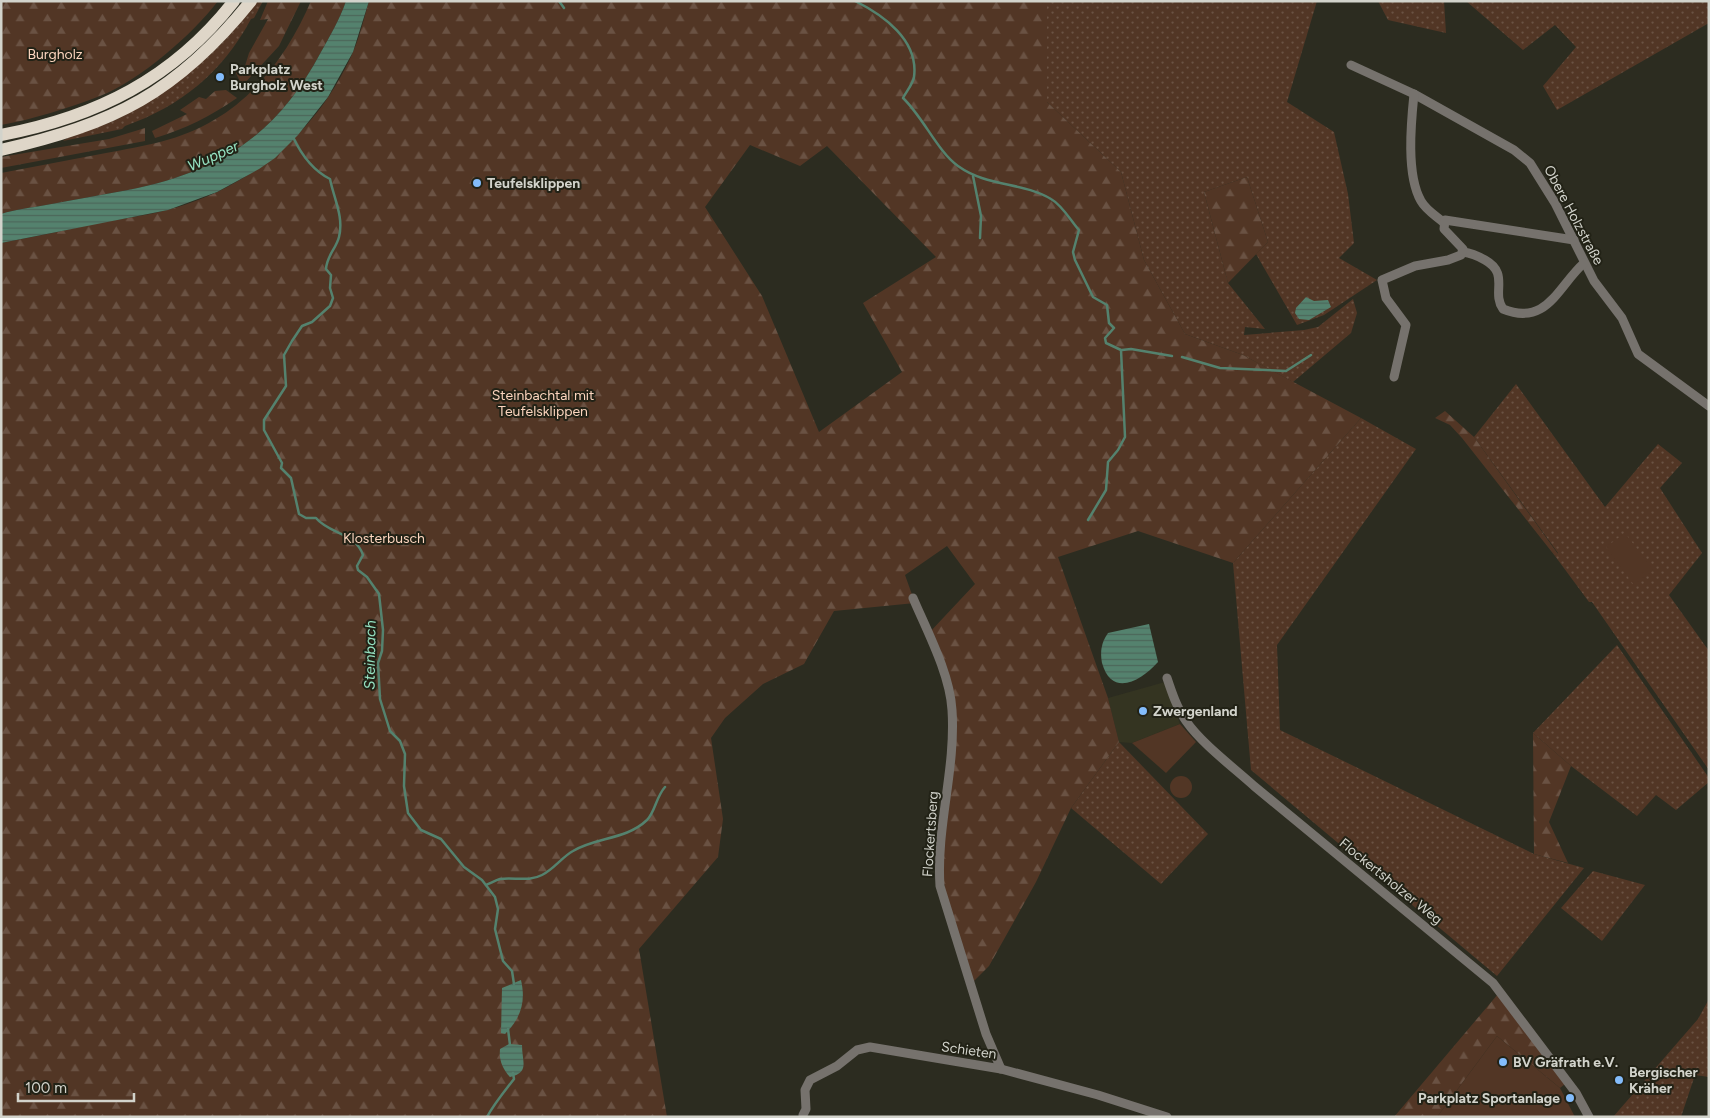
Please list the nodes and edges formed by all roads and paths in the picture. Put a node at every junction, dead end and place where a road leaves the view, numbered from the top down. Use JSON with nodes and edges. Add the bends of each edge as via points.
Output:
{"nodes":[{"id":1,"x":234,"y":1,"type":"edge"},
{"id":2,"x":251,"y":1,"type":"edge"},
{"id":3,"x":1351,"y":65,"type":"dead end"},
{"id":4,"x":1414,"y":94,"type":"junction"},
{"id":5,"x":1,"y":135,"type":"edge"},
{"id":6,"x":1,"y":150,"type":"edge"},
{"id":7,"x":1444,"y":222,"type":"junction"},
{"id":8,"x":1574,"y":240,"type":"junction"},
{"id":9,"x":1463,"y":252,"type":"junction"},
{"id":10,"x":1584,"y":264,"type":"junction"},
{"id":11,"x":1394,"y":377,"type":"dead end"},
{"id":12,"x":1709,"y":406,"type":"edge"},
{"id":13,"x":913,"y":598,"type":"dead end"},
{"id":14,"x":1167,"y":678,"type":"dead end"},
{"id":15,"x":1001,"y":1069,"type":"junction"},
{"id":16,"x":803,"y":1115,"type":"dead end"},
{"id":17,"x":1167,"y":1117,"type":"edge"},
{"id":18,"x":1589,"y":1117,"type":"edge"}],
"edges":[{"from":1,"to":5,"type":"highway","via":[[180,57],[135,89],[80,115]]},
{"from":2,"to":6,"type":"highway","via":[[207,51],[174,80],[142,101],[87,127]]},
{"from":3,"to":4,"type":"street","name":"Obere Holzstraße"},
{"from":4,"to":7,"type":"street","via":[[1412,152],[1417,190],[1424,206]]},
{"from":4,"to":8,"type":"street","name":"Obere Holzstraße","via":[[1514,150],[1530,163]]},
{"from":7,"to":8,"type":"street","via":[[1449,219]]},
{"from":7,"to":9,"type":"street","via":[[1446,232]]},
{"from":8,"to":10,"type":"street","name":"Obere Holzstraße"},
{"from":9,"to":10,"type":"street","via":[[1494,267],[1499,276],[1500,305],[1513,312],[1530,312],[1546,307]]},
{"from":9,"to":11,"type":"street","via":[[1457,258],[1415,266],[1382,280],[1389,304],[1406,325]]},
{"from":10,"to":12,"type":"street","name":"Obere Holzstraße","via":[[1622,318],[1638,354]]},
{"from":13,"to":15,"type":"street","name":"Flockertsberg","via":[[938,659],[952,709],[939,862],[940,886],[986,1034]]},
{"from":14,"to":18,"type":"street","name":"Flockertsholzer Weg","via":[[1186,721],[1219,754],[1494,983],[1576,1094]]},
{"from":15,"to":16,"type":"street","name":"Schieten","via":[[862,1048],[810,1080],[805,1090],[806,1109]]},
{"from":15,"to":17,"type":"street","name":"Schieten"}]}
